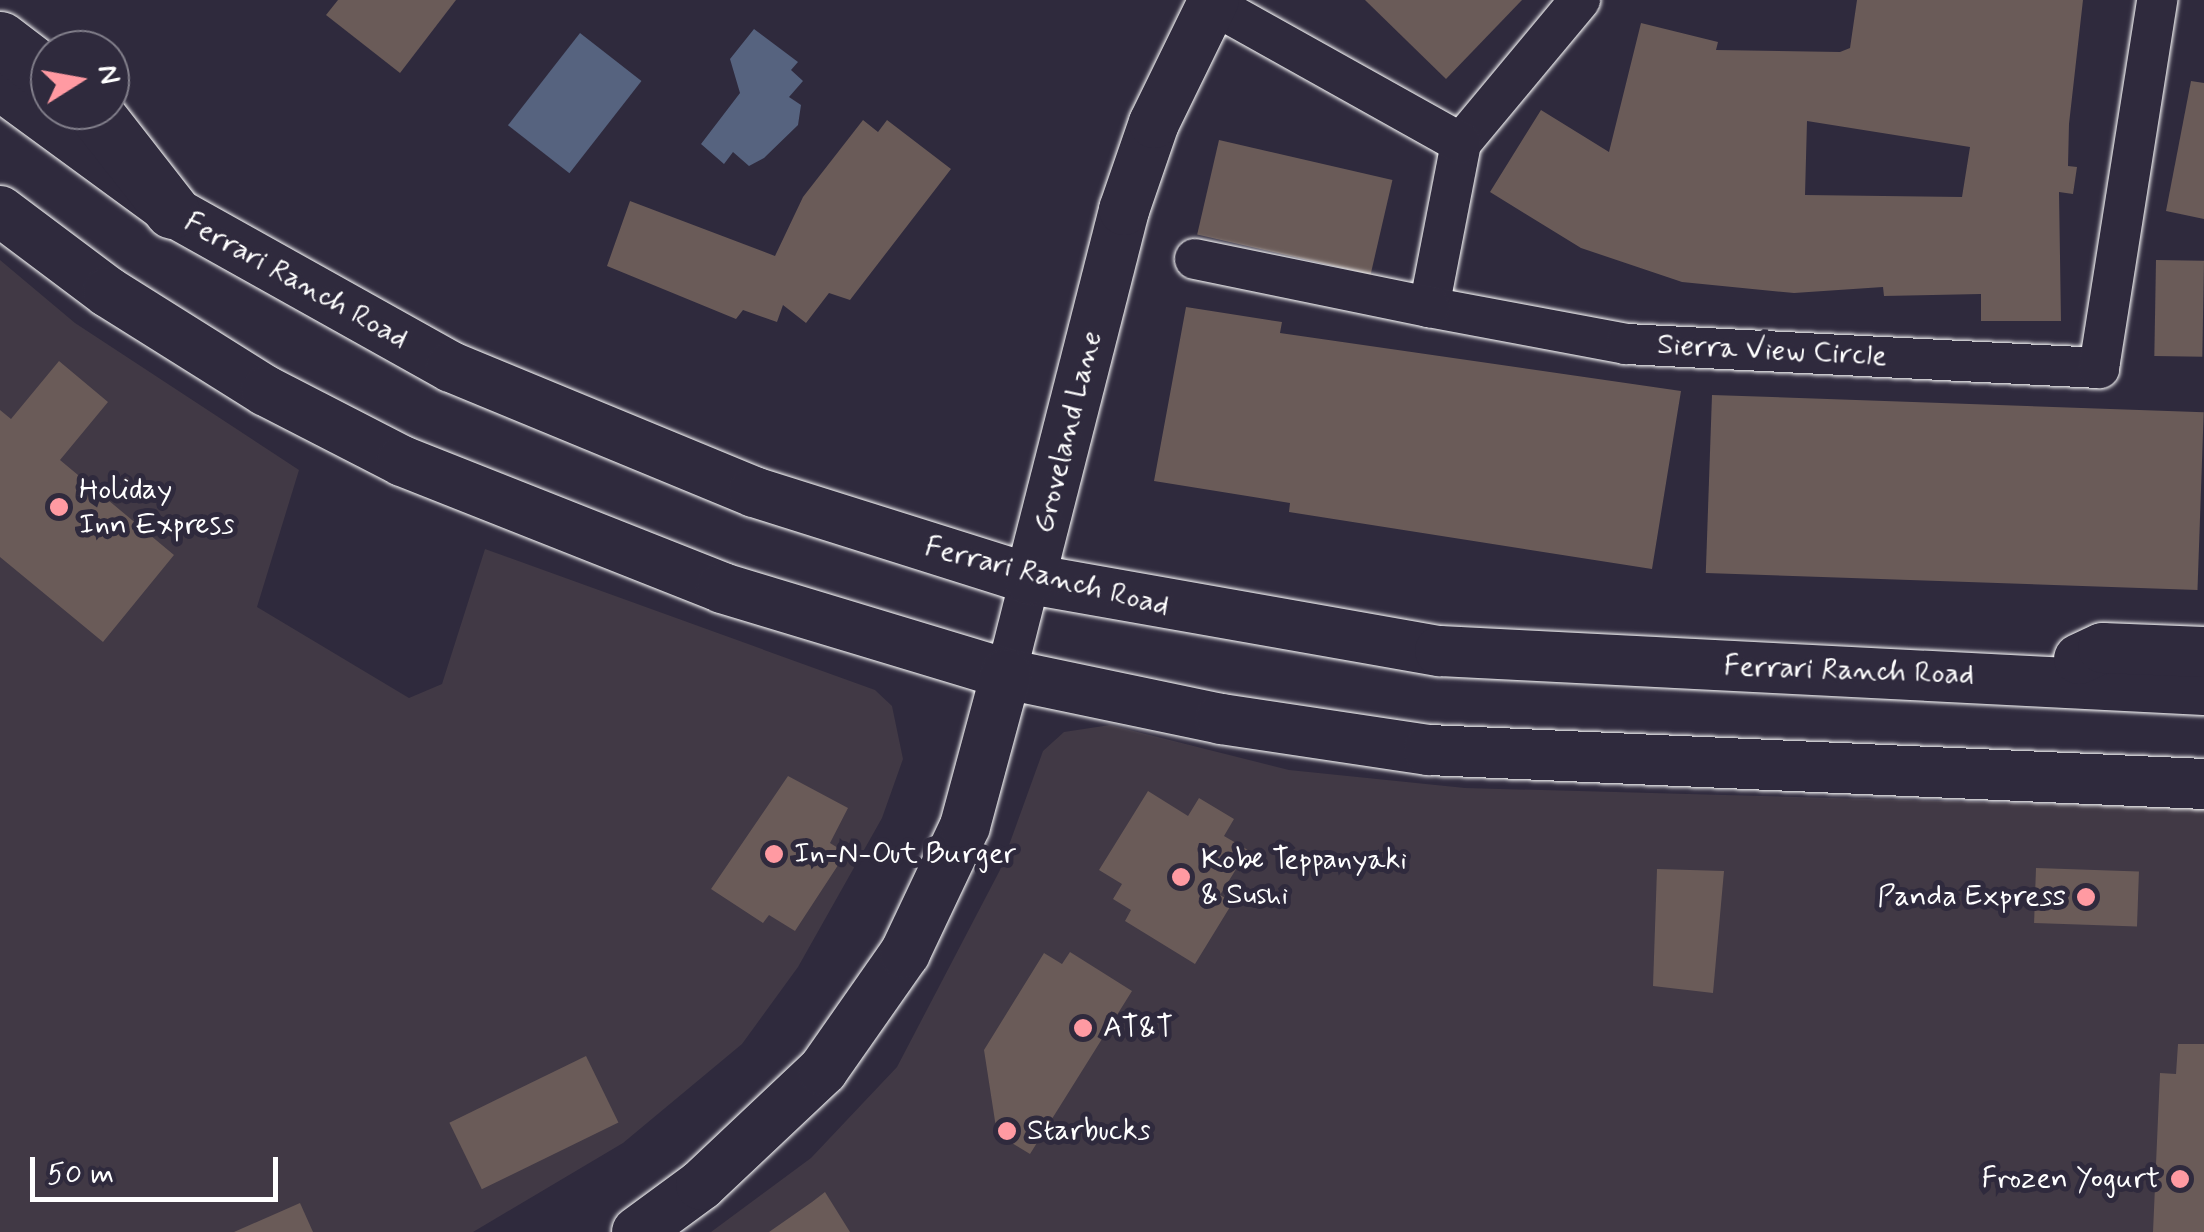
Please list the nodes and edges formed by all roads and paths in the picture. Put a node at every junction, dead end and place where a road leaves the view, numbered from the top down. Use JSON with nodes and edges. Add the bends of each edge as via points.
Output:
{"nodes":[{"id":1,"x":1580,"y":0,"type":"edge"},
{"id":2,"x":2157,"y":0,"type":"edge"},
{"id":3,"x":1213,"y":2,"type":"edge"},
{"id":4,"x":0,"y":40,"type":"edge"},
{"id":5,"x":30,"y":63,"type":"edge"},
{"id":6,"x":0,"y":85,"type":"edge"},
{"id":7,"x":109,"y":130,"type":"edge"},
{"id":8,"x":1461,"y":143,"type":"junction"},
{"id":9,"x":0,"y":211,"type":"edge"},
{"id":10,"x":172,"y":211,"type":"junction"},
{"id":11,"x":1195,"y":259,"type":"dead end"},
{"id":12,"x":1429,"y":308,"type":"junction"},
{"id":13,"x":1030,"y":579,"type":"junction"},
{"id":14,"x":2204,"y":652,"type":"edge"},
{"id":15,"x":1006,"y":674,"type":"junction"},
{"id":16,"x":2038,"y":676,"type":"junction"},
{"id":17,"x":2204,"y":690,"type":"edge"},
{"id":18,"x":2204,"y":784,"type":"edge"},
{"id":19,"x":637,"y":1232,"type":"edge"}],
"edges":[{"from":1,"to":8,"type":"street"},
{"from":2,"to":12,"type":"street","name":"Sierra View Circle","via":[[2099,368],[1626,344]]},
{"from":3,"to":8,"type":"street"},
{"from":3,"to":13,"type":"main road","name":"Groveland Lane","via":[[1154,123],[1124,210]]},
{"from":4,"to":5,"type":"highway"},
{"from":6,"to":10,"type":"main road","name":"Ferrari Ranch Road"},
{"from":7,"to":10,"type":"highway"},
{"from":8,"to":12,"type":"street"},
{"from":9,"to":15,"type":"main road","via":[[155,322],[402,462],[722,588]]},
{"from":10,"to":13,"type":"main road","name":"Ferrari Ranch Road","via":[[310,294],[580,427],[754,492]]},
{"from":11,"to":12,"type":"street"},
{"from":13,"to":15,"type":"street","name":"Groveland Lane"},
{"from":13,"to":16,"type":"main road","name":"Ferrari Ranch Road","via":[[1440,652]]},
{"from":14,"to":16,"type":"main road","via":[[2103,648]]},
{"from":15,"to":18,"type":"main road","via":[[1220,719],[1428,750]]},
{"from":15,"to":19,"type":"main road","name":"Groveland Lane","via":[[965,826],[906,953],[823,1070],[702,1185]]},
{"from":16,"to":17,"type":"main road","name":"Ferrari Ranch Road"}]}
